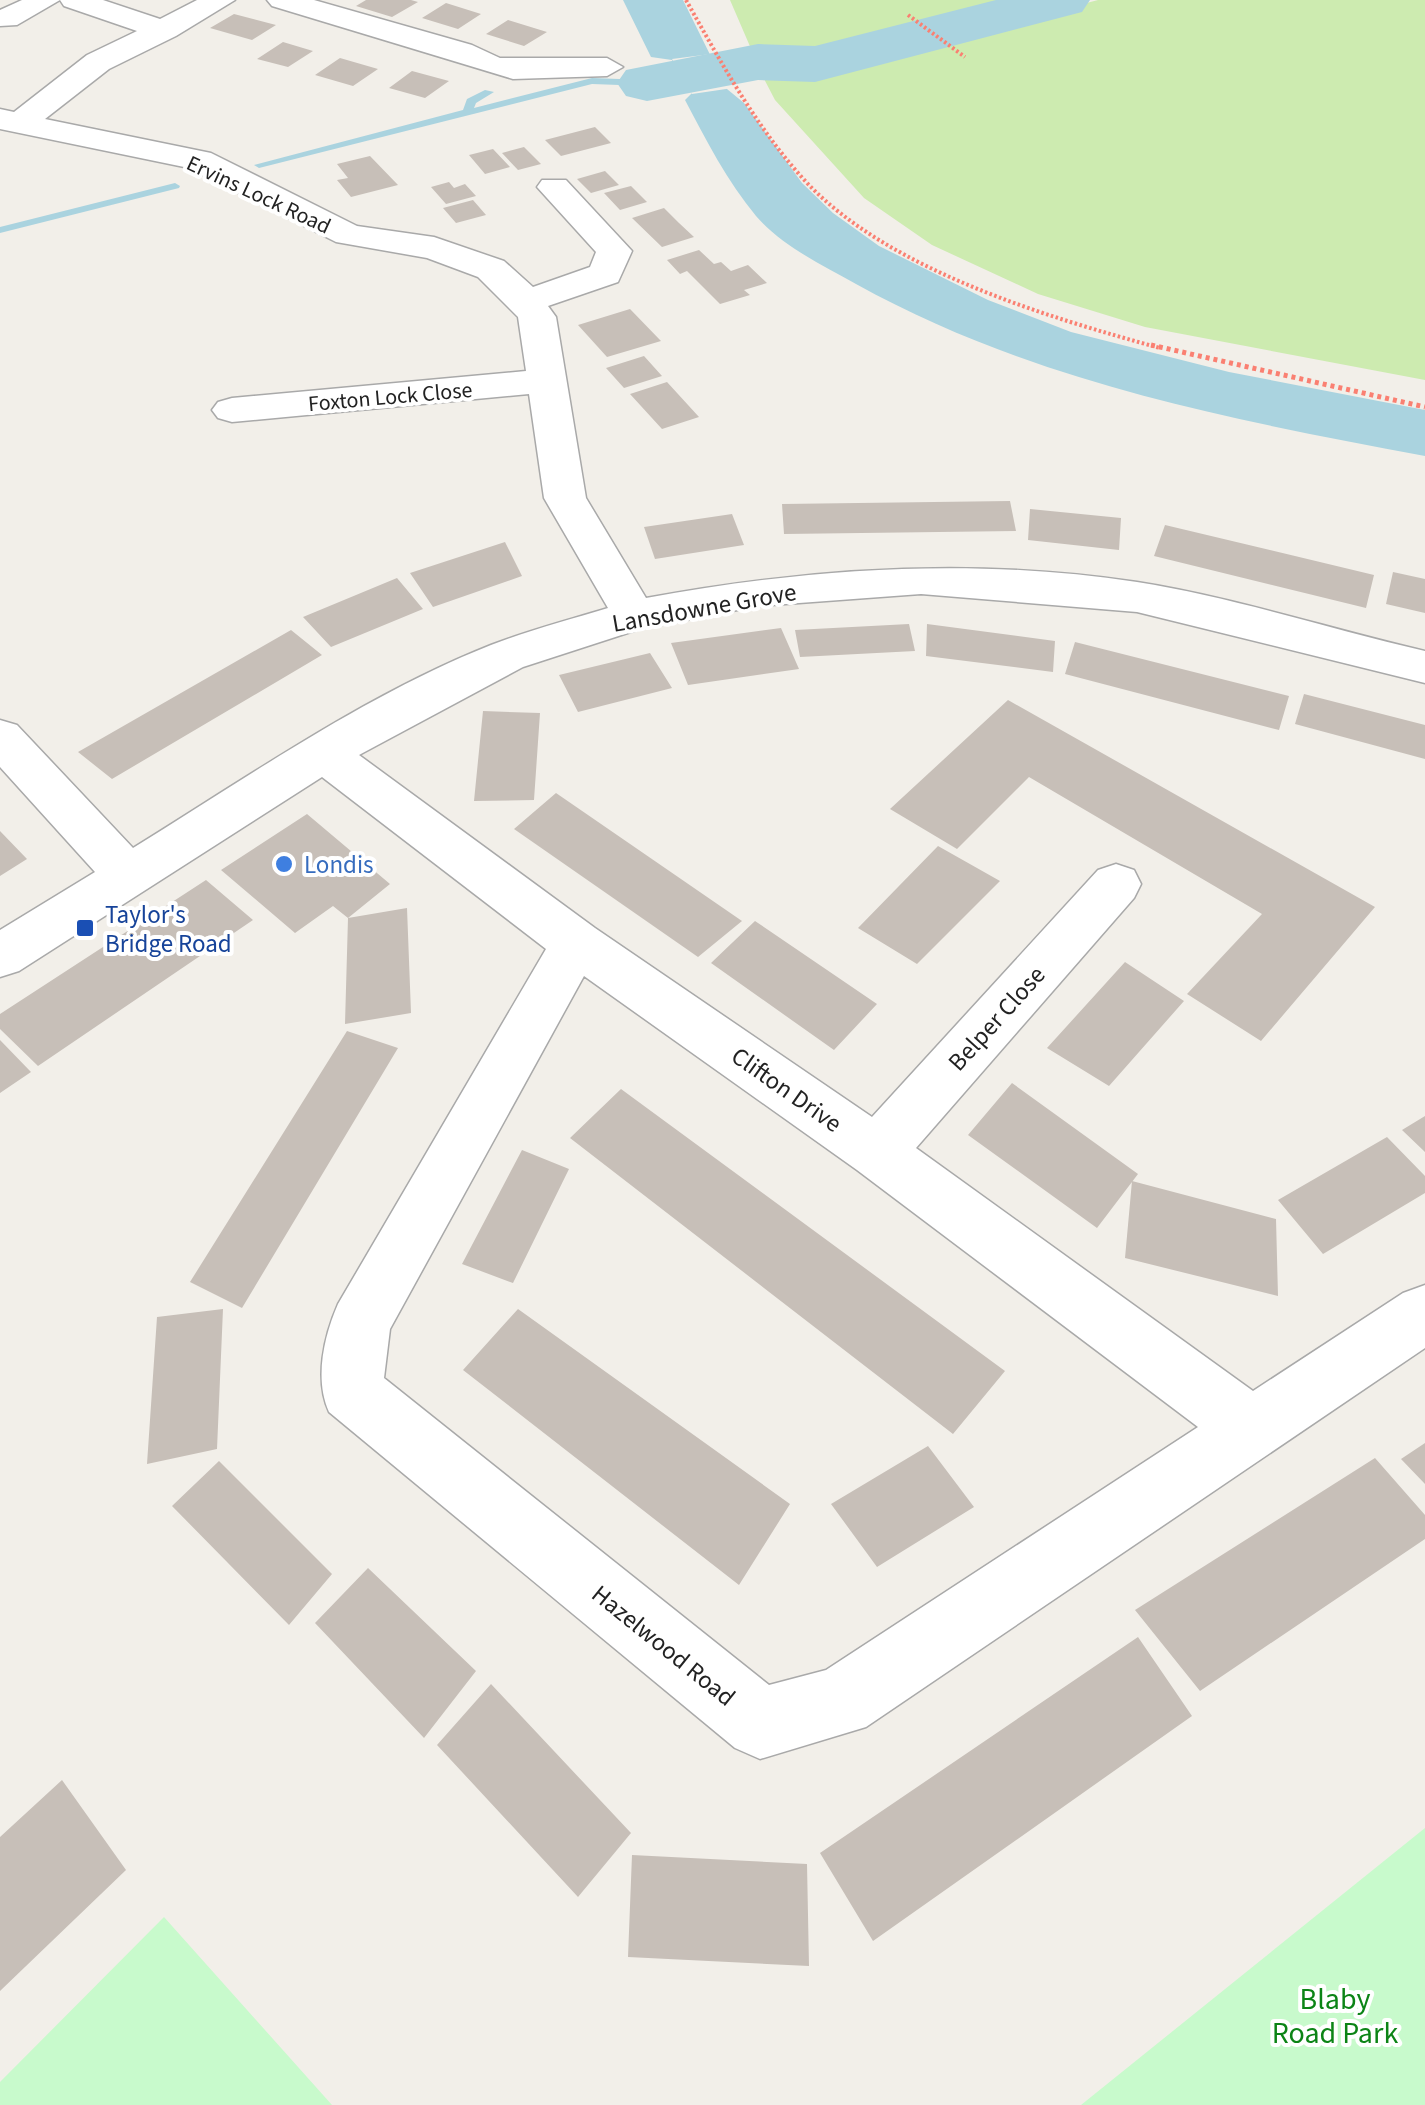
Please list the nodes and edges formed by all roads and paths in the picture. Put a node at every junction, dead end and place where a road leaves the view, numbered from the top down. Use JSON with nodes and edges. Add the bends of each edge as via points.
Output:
{"nodes":[{"id":1,"x":46,"y":0,"type":"edge"},
{"id":2,"x":74,"y":0,"type":"edge"},
{"id":3,"x":220,"y":0,"type":"edge"},
{"id":4,"x":282,"y":0,"type":"edge"},
{"id":5,"x":686,"y":0,"type":"edge"},
{"id":6,"x":908,"y":15,"type":"dead end"},
{"id":7,"x":6,"y":19,"type":"dead end"},
{"id":8,"x":165,"y":30,"type":"junction"},
{"id":9,"x":417,"y":38,"type":"junction"},
{"id":10,"x":964,"y":56,"type":"dead end"},
{"id":11,"x":388,"y":58,"type":"dead end"},
{"id":12,"x":607,"y":67,"type":"dead end"},
{"id":13,"x":558,"y":68,"type":"junction"},
{"id":14,"x":489,"y":92,"type":"dead end"},
{"id":15,"x":10,"y":120,"type":"edge"},
{"id":16,"x":554,"y":187,"type":"dead end"},
{"id":17,"x":527,"y":301,"type":"junction"},
{"id":18,"x":547,"y":381,"type":"junction"},
{"id":19,"x":1425,"y":407,"type":"edge"},
{"id":20,"x":232,"y":410,"type":"dead end"},
{"id":21,"x":634,"y":615,"type":"junction"},
{"id":22,"x":1425,"y":668,"type":"edge"},
{"id":23,"x":0,"y":736,"type":"edge"},
{"id":24,"x":324,"y":754,"type":"junction"},
{"id":25,"x":129,"y":876,"type":"junction"},
{"id":26,"x":1116,"y":884,"type":"dead end"},
{"id":27,"x":576,"y":943,"type":"junction"},
{"id":28,"x":0,"y":956,"type":"edge"},
{"id":29,"x":876,"y":1152,"type":"junction"},
{"id":30,"x":1425,"y":1313,"type":"edge"},
{"id":31,"x":1249,"y":1426,"type":"junction"}],
"edges":[{"from":1,"to":7,"type":"street"},
{"from":2,"to":8,"type":"street"},
{"from":3,"to":8,"type":"street"},
{"from":4,"to":9,"type":"street"},
{"from":5,"to":19,"type":"path","via":[[794,169],[871,237],[1118,339]]},
{"from":6,"to":10,"type":"path"},
{"from":8,"to":15,"type":"street","via":[[98,62]]},
{"from":9,"to":11,"type":"street"},
{"from":9,"to":13,"type":"street","via":[[510,70]]},
{"from":12,"to":13,"type":"street"},
{"from":13,"to":14,"type":"street"},
{"from":15,"to":17,"type":"street","name":"Ervins Lock Road","via":[[199,160],[348,236],[434,248],[491,269]]},
{"from":16,"to":17,"type":"street","via":[[614,251],[605,274]]},
{"from":17,"to":18,"type":"street","via":[[538,317]]},
{"from":18,"to":20,"type":"street","name":"Foxton Lock Close"},
{"from":18,"to":21,"type":"street","via":[[566,498]]},
{"from":21,"to":22,"type":"street","name":"Lansdowne Grove","via":[[758,592],[920,580],[1137,597]]},
{"from":21,"to":24,"type":"street","name":"Lansdowne Grove","via":[[507,656]]},
{"from":23,"to":25,"type":"street"},
{"from":24,"to":25,"type":"street","name":"Lansdowne Grove"},
{"from":24,"to":27,"type":"street","name":"Clifton Drive"},
{"from":25,"to":28,"type":"street","name":"Lansdowne Grove"},
{"from":26,"to":29,"type":"street","name":"Belper Close"},
{"from":27,"to":29,"type":"street","name":"Clifton Drive"},
{"from":27,"to":31,"type":"street","name":"Hazelwood Road","via":[[360,1324],[351,1391],[760,1723],[840,1702]]},
{"from":29,"to":31,"type":"street","name":"Clifton Drive"},
{"from":30,"to":31,"type":"street","name":"Hazelwood Road"}]}
